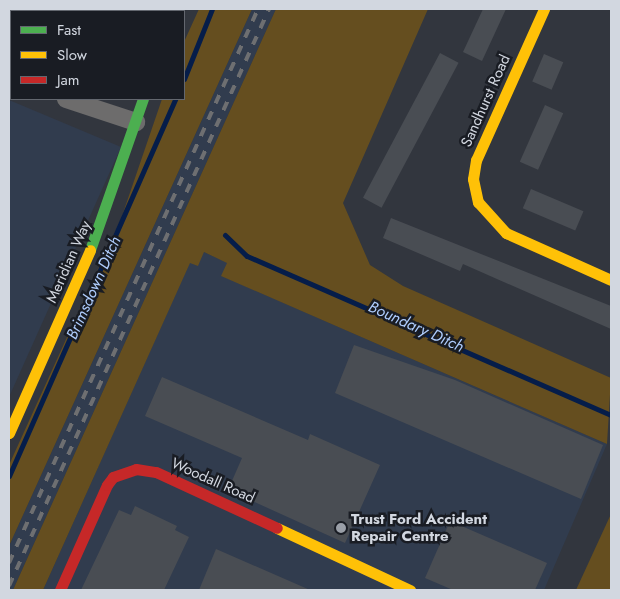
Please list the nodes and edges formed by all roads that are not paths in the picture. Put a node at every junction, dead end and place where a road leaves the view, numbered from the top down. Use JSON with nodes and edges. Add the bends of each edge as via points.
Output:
{"nodes":[{"id":1,"x":544,"y":9,"type":"edge"},
{"id":2,"x":69,"y":100,"type":"edge"},
{"id":3,"x":143,"y":100,"type":"edge"},
{"id":4,"x":136,"y":122,"type":"junction"},
{"id":5,"x":611,"y":280,"type":"edge"},
{"id":6,"x":9,"y":433,"type":"edge"},
{"id":7,"x":60,"y":590,"type":"edge"},
{"id":8,"x":410,"y":590,"type":"edge"}],
"edges":[{"from":1,"to":5,"type":"street","name":"Sandhurst Road","via":[[476,160],[473,179],[478,202],[506,233]]},
{"from":2,"to":4,"type":"street"},
{"from":3,"to":4,"type":"street","name":"Meridian Way"},
{"from":4,"to":6,"type":"street","name":"Meridian Way","via":[[89,256]]},
{"from":7,"to":8,"type":"street","name":"Woodall Road","via":[[107,485],[113,477],[136,469],[156,472]]}]}
